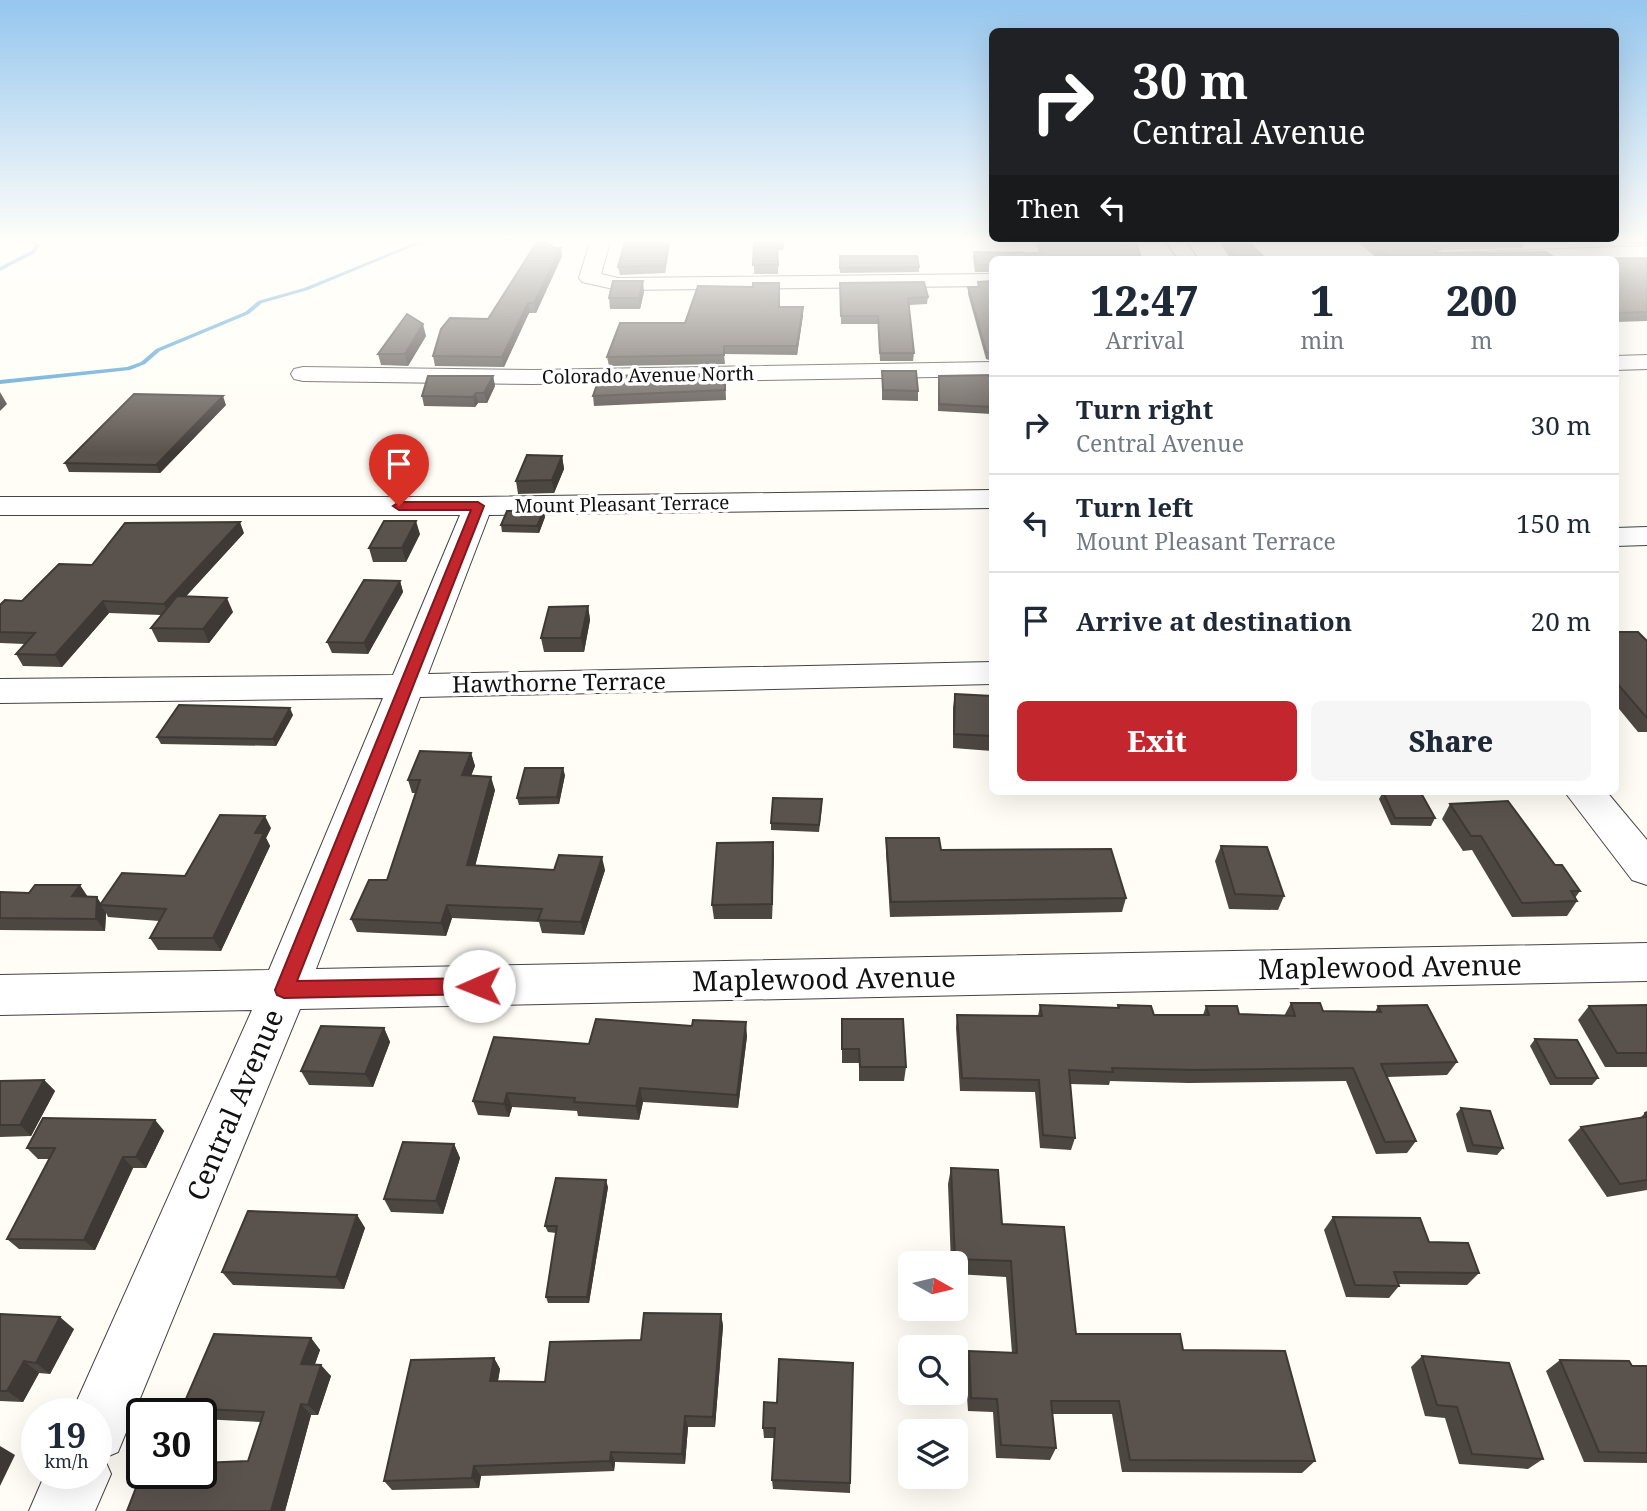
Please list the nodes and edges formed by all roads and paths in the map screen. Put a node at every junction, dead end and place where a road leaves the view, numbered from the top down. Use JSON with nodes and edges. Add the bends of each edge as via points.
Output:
{"nodes":[{"id":1,"x":1647,"y":362,"type":"edge"},
{"id":2,"x":1619,"y":363,"type":"edge"},
{"id":3,"x":989,"y":369,"type":"edge"},
{"id":4,"x":303,"y":374,"type":"dead end"},
{"id":5,"x":989,"y":499,"type":"edge"},
{"id":6,"x":0,"y":506,"type":"edge"},
{"id":7,"x":478,"y":506,"type":"junction"},
{"id":8,"x":1647,"y":536,"type":"edge"},
{"id":9,"x":1619,"y":537,"type":"edge"},
{"id":10,"x":989,"y":673,"type":"edge"},
{"id":11,"x":407,"y":686,"type":"junction"},
{"id":12,"x":0,"y":691,"type":"edge"},
{"id":13,"x":1587,"y":795,"type":"edge"},
{"id":14,"x":1647,"y":869,"type":"edge"},
{"id":15,"x":1647,"y":962,"type":"edge"},
{"id":16,"x":284,"y":990,"type":"junction"},
{"id":17,"x":0,"y":995,"type":"edge"},
{"id":18,"x":110,"y":1398,"type":"edge"},
{"id":19,"x":72,"y":1489,"type":"edge"},
{"id":20,"x":62,"y":1511,"type":"edge"}],
"edges":[{"from":1,"to":2,"type":"street"},
{"from":3,"to":4,"type":"street","name":"Colorado Avenue North","via":[[533,377]]},
{"from":5,"to":7,"type":"street","name":"Mount Pleasant Terrace"},
{"from":6,"to":7,"type":"street","name":"Mount Pleasant Terrace"},
{"from":7,"to":11,"type":"street","name":"Central Avenue"},
{"from":8,"to":9,"type":"street"},
{"from":10,"to":11,"type":"street","name":"Hawthorne Terrace"},
{"from":11,"to":12,"type":"street","name":"Hawthorne Terrace"},
{"from":11,"to":16,"type":"street","name":"Central Avenue"},
{"from":13,"to":14,"type":"street"},
{"from":15,"to":16,"type":"street","name":"Maplewood Avenue"},
{"from":16,"to":17,"type":"street","name":"Maplewood Avenue"},
{"from":16,"to":18,"type":"street","name":"Central Avenue"},
{"from":19,"to":20,"type":"street"}]}
